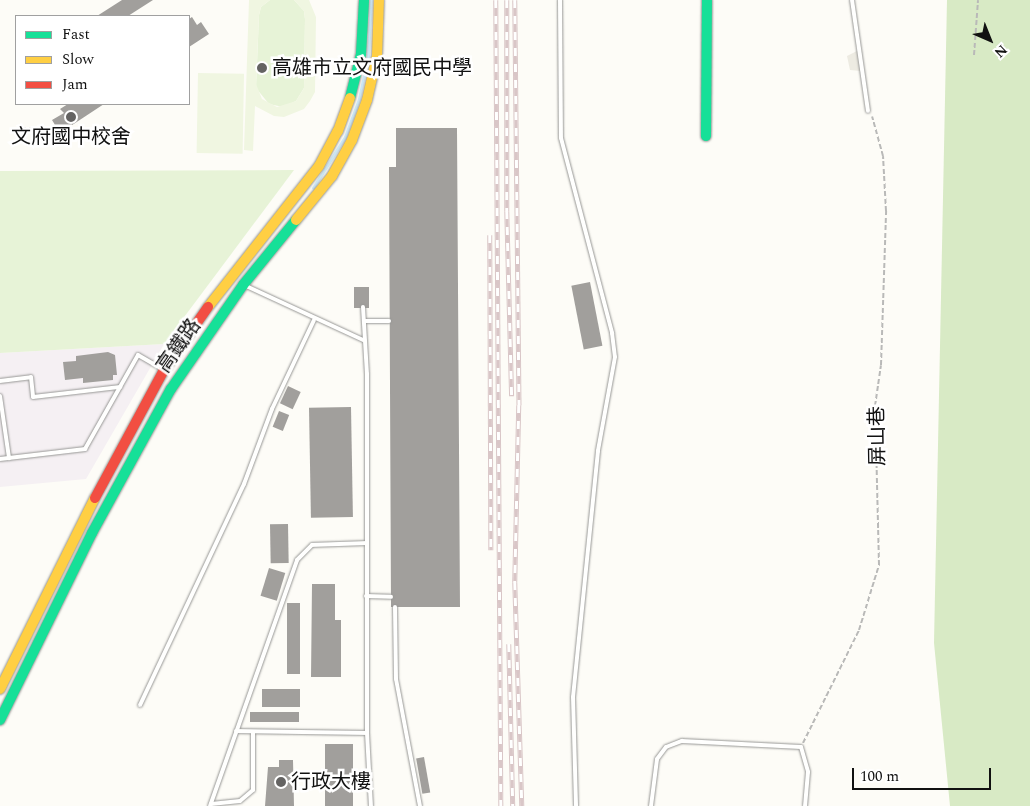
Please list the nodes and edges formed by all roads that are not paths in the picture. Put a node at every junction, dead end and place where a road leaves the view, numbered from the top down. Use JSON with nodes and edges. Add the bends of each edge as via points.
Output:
{"nodes":[{"id":1,"x":364,"y":0,"type":"edge"},
{"id":2,"x":379,"y":0,"type":"edge"},
{"id":3,"x":560,"y":0,"type":"edge"},
{"id":4,"x":707,"y":0,"type":"edge"},
{"id":5,"x":852,"y":0,"type":"edge"},
{"id":6,"x":868,"y":112,"type":"road end"},
{"id":7,"x":706,"y":136,"type":"dead end"},
{"id":8,"x":243,"y":285,"type":"junction"},
{"id":9,"x":363,"y":308,"type":"dead end"},
{"id":10,"x":314,"y":320,"type":"junction"},
{"id":11,"x":364,"y":321,"type":"junction"},
{"id":12,"x":389,"y":321,"type":"dead end"},
{"id":13,"x":365,"y":341,"type":"junction"},
{"id":14,"x":164,"y":370,"type":"junction"},
{"id":15,"x":0,"y":381,"type":"edge"},
{"id":16,"x":120,"y":387,"type":"junction"},
{"id":17,"x":0,"y":396,"type":"edge"},
{"id":18,"x":9,"y":458,"type":"junction"},
{"id":19,"x":0,"y":459,"type":"edge"},
{"id":20,"x":366,"y":543,"type":"junction"},
{"id":21,"x":366,"y":596,"type":"junction"},
{"id":22,"x":391,"y":597,"type":"dead end"},
{"id":23,"x":395,"y":607,"type":"dead end"},
{"id":24,"x":0,"y":689,"type":"edge"},
{"id":25,"x":140,"y":705,"type":"dead end"},
{"id":26,"x":0,"y":720,"type":"edge"},
{"id":27,"x":236,"y":731,"type":"junction"},
{"id":28,"x":253,"y":732,"type":"junction"},
{"id":29,"x":367,"y":733,"type":"junction"},
{"id":30,"x":210,"y":805,"type":"edge"},
{"id":31,"x":371,"y":806,"type":"edge"},
{"id":32,"x":420,"y":806,"type":"edge"},
{"id":33,"x":576,"y":806,"type":"edge"},
{"id":34,"x":651,"y":806,"type":"edge"},
{"id":35,"x":805,"y":806,"type":"edge"}],
"edges":[{"from":1,"to":14,"type":"street","name":"高鐵路","via":[[361,54],[338,131],[319,166],[229,276]]},
{"from":2,"to":8,"type":"street","name":"高鐵路","via":[[376,56],[367,100],[352,140],[332,176]]},
{"from":3,"to":33,"type":"lane","via":[[561,138],[612,332],[615,357],[598,451],[573,697]]},
{"from":4,"to":7,"type":"street"},
{"from":5,"to":6,"type":"lane"},
{"from":8,"to":10,"type":"lane"},
{"from":8,"to":26,"type":"street","name":"高鐵路","via":[[175,384],[134,454]]},
{"from":9,"to":11,"type":"lane"},
{"from":10,"to":13,"type":"lane"},
{"from":10,"to":25,"type":"lane","via":[[272,409],[244,484]]},
{"from":11,"to":12,"type":"lane"},
{"from":11,"to":13,"type":"lane"},
{"from":13,"to":20,"type":"lane"},
{"from":14,"to":16,"type":"lane","via":[[138,355]]},
{"from":14,"to":24,"type":"street","name":"高鐵路","via":[[108,472]]},
{"from":15,"to":16,"type":"lane","via":[[30,377],[33,397]]},
{"from":16,"to":18,"type":"lane","via":[[86,449]]},
{"from":17,"to":18,"type":"lane"},
{"from":18,"to":19,"type":"lane"},
{"from":20,"to":21,"type":"lane"},
{"from":20,"to":27,"type":"lane","via":[[321,542],[304,550],[293,570]]},
{"from":21,"to":22,"type":"lane"},
{"from":21,"to":29,"type":"lane"},
{"from":23,"to":32,"type":"lane","via":[[396,679]]},
{"from":27,"to":28,"type":"lane"},
{"from":27,"to":30,"type":"lane"},
{"from":28,"to":29,"type":"lane"},
{"from":28,"to":30,"type":"lane","via":[[253,790],[240,801]]},
{"from":29,"to":31,"type":"lane"},
{"from":34,"to":35,"type":"lane","via":[[657,759],[666,747],[682,741],[801,747],[808,772]]}]}
